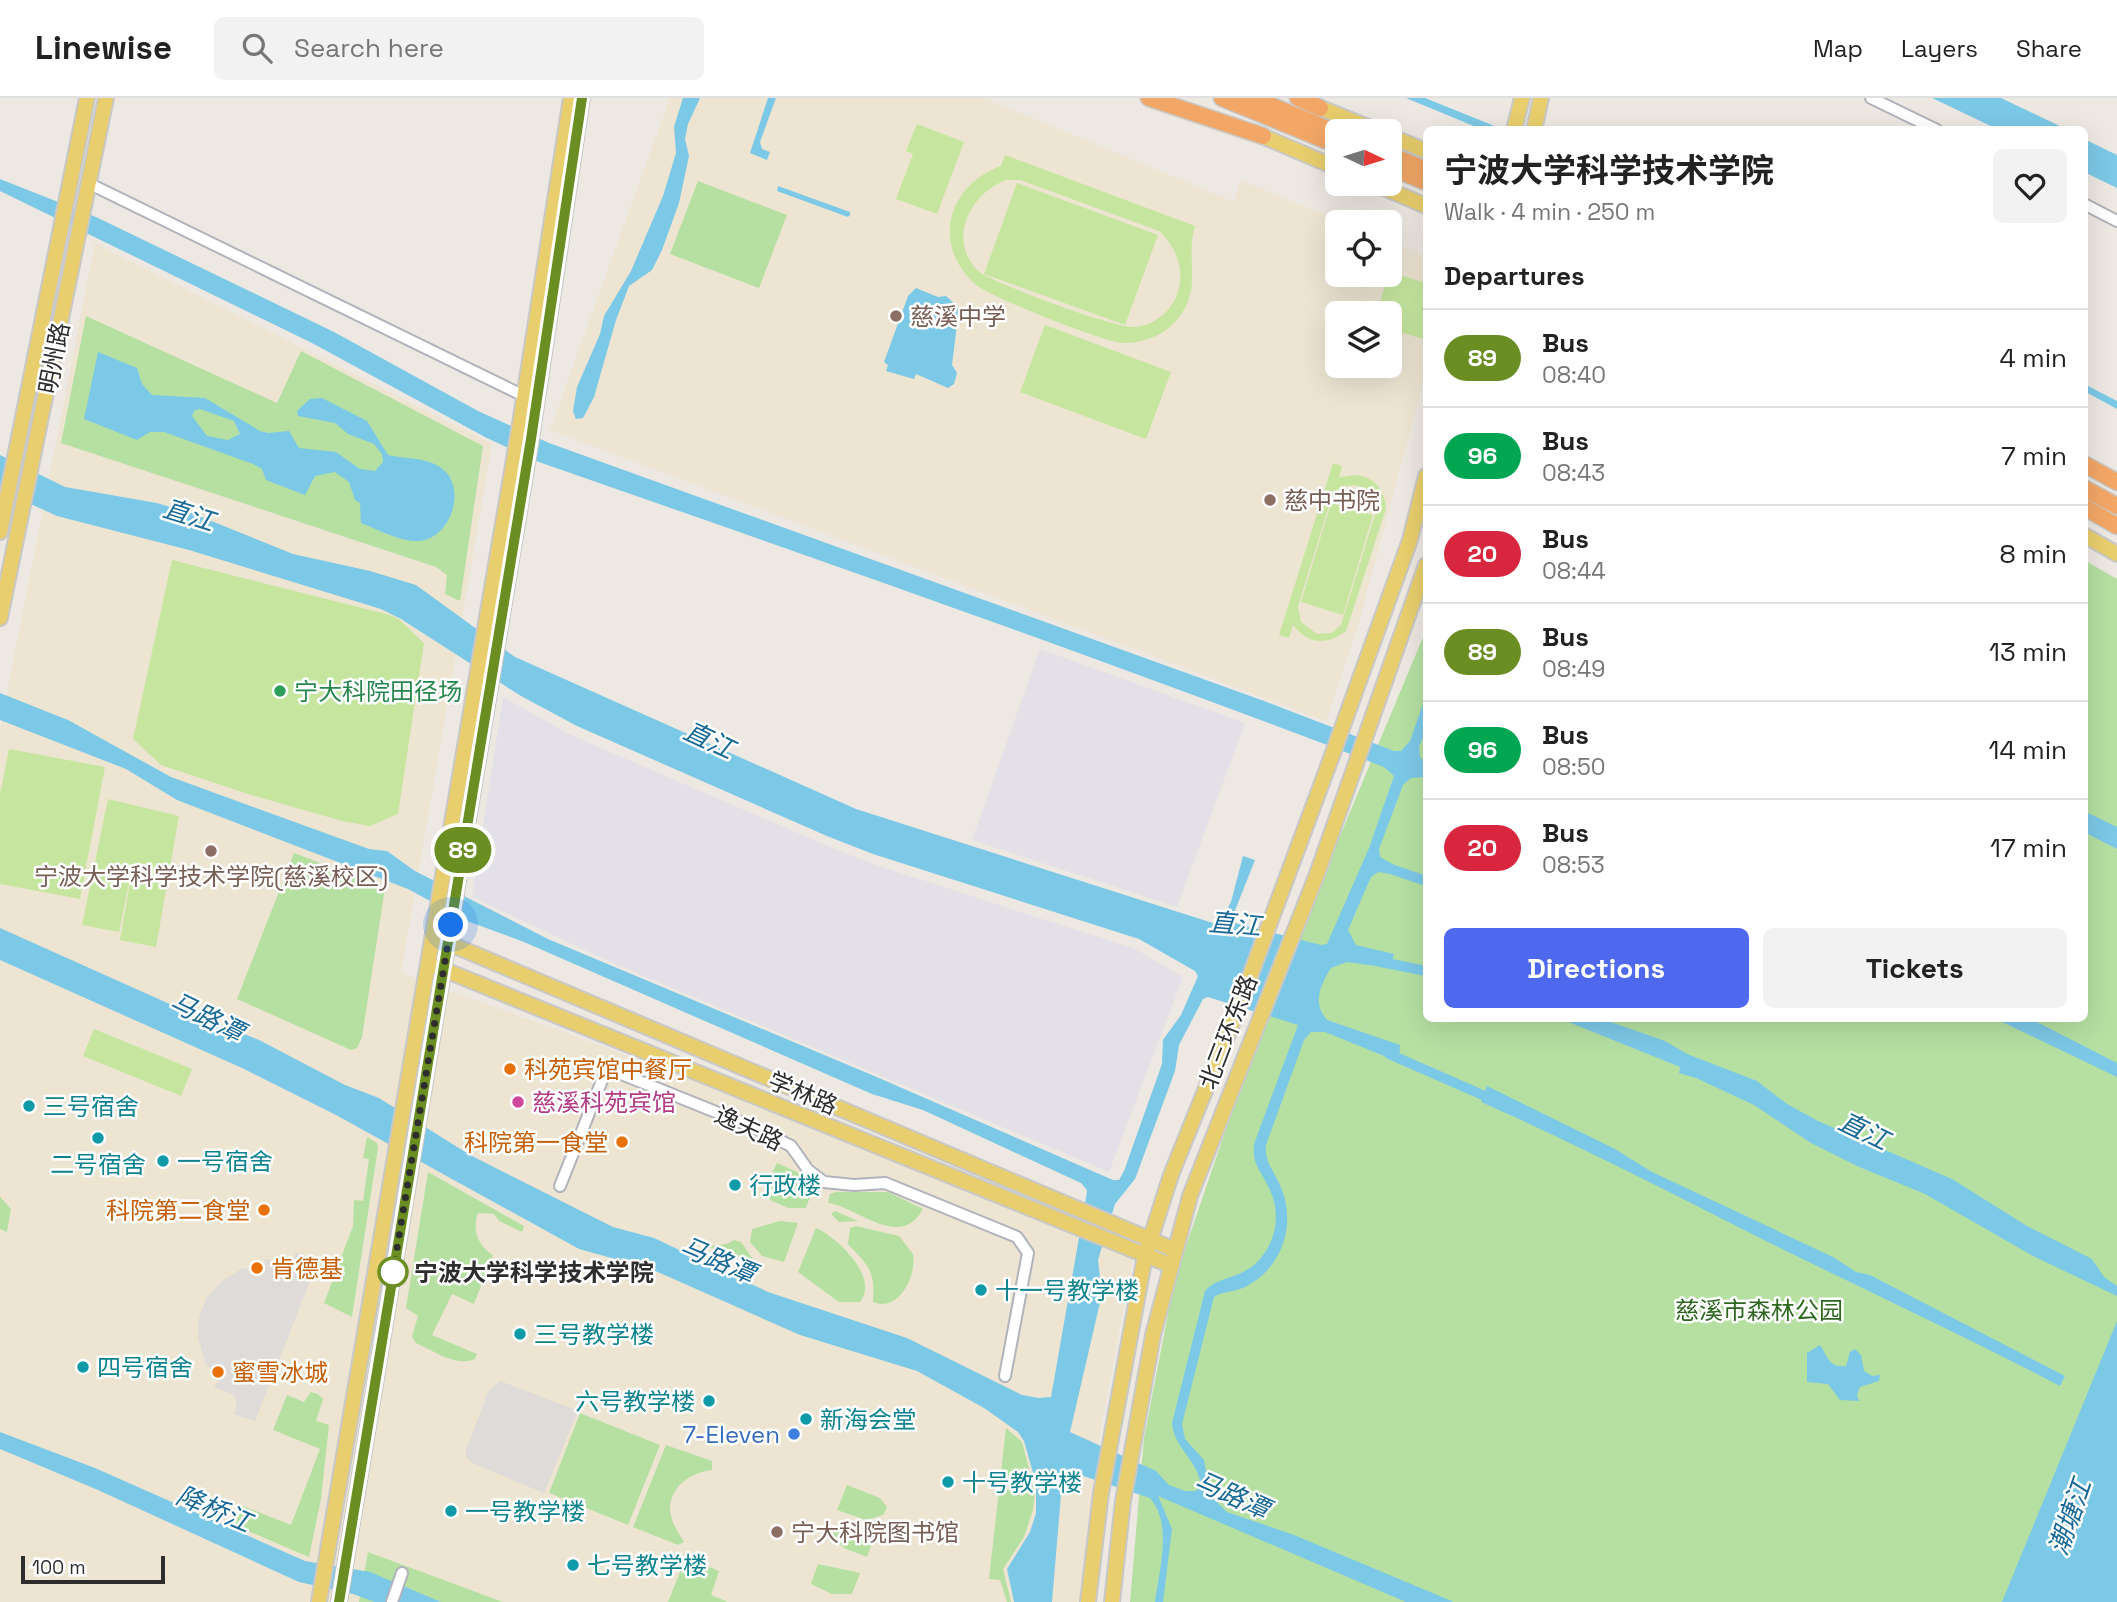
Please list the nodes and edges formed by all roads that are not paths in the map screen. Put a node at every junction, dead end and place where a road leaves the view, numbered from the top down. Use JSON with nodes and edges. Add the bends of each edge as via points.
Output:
{"nodes":[{"id":1,"x":87,"y":98,"type":"edge"},
{"id":2,"x":106,"y":98,"type":"edge"},
{"id":3,"x":571,"y":98,"type":"edge"},
{"id":4,"x":582,"y":98,"type":"edge"},
{"id":5,"x":1149,"y":98,"type":"edge"},
{"id":6,"x":1222,"y":98,"type":"edge"},
{"id":7,"x":1253,"y":98,"type":"edge"},
{"id":8,"x":1297,"y":98,"type":"edge"},
{"id":9,"x":1522,"y":98,"type":"edge"},
{"id":10,"x":1541,"y":98,"type":"edge"},
{"id":11,"x":1871,"y":98,"type":"edge"},
{"id":12,"x":1172,"y":103,"type":"edge"},
{"id":13,"x":1320,"y":108,"type":"joint"},
{"id":14,"x":1348,"y":119,"type":"edge"},
{"id":15,"x":1515,"y":126,"type":"edge"},
{"id":16,"x":1535,"y":126,"type":"edge"},
{"id":17,"x":1929,"y":126,"type":"edge"},
{"id":18,"x":1325,"y":128,"type":"edge"},
{"id":19,"x":1263,"y":136,"type":"joint"},
{"id":20,"x":1325,"y":140,"type":"edge"},
{"id":21,"x":1402,"y":141,"type":"edge"},
{"id":22,"x":1423,"y":150,"type":"edge"},
{"id":23,"x":1402,"y":160,"type":"edge"},
{"id":24,"x":1325,"y":163,"type":"edge"},
{"id":25,"x":1423,"y":169,"type":"edge"},
{"id":26,"x":1402,"y":172,"type":"edge"},
{"id":27,"x":1423,"y":181,"type":"edge"},
{"id":28,"x":89,"y":183,"type":"junction"},
{"id":29,"x":1402,"y":196,"type":"edge"},
{"id":30,"x":1423,"y":205,"type":"edge"},
{"id":31,"x":2088,"y":206,"type":"edge"},
{"id":32,"x":2117,"y":221,"type":"edge"},
{"id":33,"x":524,"y":396,"type":"junction"},
{"id":34,"x":525,"y":431,"type":"junction"},
{"id":35,"x":2088,"y":466,"type":"edge"},
{"id":36,"x":2088,"y":474,"type":"edge"},
{"id":37,"x":2117,"y":482,"type":"edge"},
{"id":38,"x":1423,"y":488,"type":"edge"},
{"id":39,"x":2088,"y":490,"type":"edge"},
{"id":40,"x":2117,"y":491,"type":"edge"},
{"id":41,"x":2117,"y":506,"type":"edge"},
{"id":42,"x":2088,"y":509,"type":"edge"},
{"id":43,"x":2088,"y":517,"type":"edge"},
{"id":44,"x":2114,"y":524,"type":"edge"},
{"id":45,"x":0,"y":532,"type":"edge"},
{"id":46,"x":2088,"y":537,"type":"edge"},
{"id":47,"x":2117,"y":554,"type":"edge"},
{"id":48,"x":1423,"y":573,"type":"edge"},
{"id":49,"x":0,"y":618,"type":"edge"},
{"id":50,"x":432,"y":936,"type":"junction"},
{"id":51,"x":447,"y":943,"type":"junction"},
{"id":52,"x":427,"y":964,"type":"junction"},
{"id":53,"x":443,"y":969,"type":"junction"},
{"id":54,"x":560,"y":1186,"type":"dead end"},
{"id":55,"x":1150,"y":1240,"type":"junction"},
{"id":56,"x":1175,"y":1250,"type":"junction"},
{"id":57,"x":1145,"y":1256,"type":"junction"},
{"id":58,"x":1170,"y":1265,"type":"junction"},
{"id":59,"x":1006,"y":1376,"type":"dead end"},
{"id":60,"x":402,"y":1574,"type":"dead end"},
{"id":61,"x":319,"y":1601,"type":"edge"},
{"id":62,"x":339,"y":1602,"type":"edge"},
{"id":63,"x":392,"y":1602,"type":"edge"},
{"id":64,"x":1088,"y":1602,"type":"edge"},
{"id":65,"x":1112,"y":1602,"type":"edge"}],
"edges":[{"from":1,"to":45,"type":"main road","name":"明州路"},
{"from":2,"to":28,"type":"main road","name":"明州路"},
{"from":3,"to":33,"type":"main road"},
{"from":4,"to":34,"type":"main road"},
{"from":5,"to":12,"type":"highway"},
{"from":6,"to":20,"type":"highway"},
{"from":7,"to":18,"type":"highway"},
{"from":8,"to":13,"type":"highway"},
{"from":9,"to":15,"type":"main road"},
{"from":10,"to":16,"type":"main road"},
{"from":11,"to":17,"type":"street"},
{"from":12,"to":19,"type":"highway"},
{"from":13,"to":14,"type":"main road"},
{"from":19,"to":24,"type":"main road"},
{"from":21,"to":22,"type":"main road"},
{"from":23,"to":25,"type":"highway"},
{"from":26,"to":27,"type":"highway"},
{"from":28,"to":33,"type":"street"},
{"from":28,"to":49,"type":"main road","name":"明州路"},
{"from":29,"to":30,"type":"main road"},
{"from":31,"to":32,"type":"street"},
{"from":33,"to":34,"type":"main road"},
{"from":34,"to":50,"type":"main road","via":[[478,666]]},
{"from":34,"to":51,"type":"main road","via":[[499,631]]},
{"from":35,"to":37,"type":"highway"},
{"from":36,"to":40,"type":"main road"},
{"from":38,"to":55,"type":"main road","name":"北三环东路","via":[[1410,540]]},
{"from":39,"to":41,"type":"highway"},
{"from":42,"to":44,"type":"highway"},
{"from":43,"to":44,"type":"highway"},
{"from":46,"to":47,"type":"main road"},
{"from":48,"to":56,"type":"main road","name":"北三环东路","via":[[1295,930],[1190,1196]]},
{"from":50,"to":51,"type":"main road","name":"学林路"},
{"from":50,"to":52,"type":"main road"},
{"from":51,"to":53,"type":"main road"},
{"from":51,"to":55,"type":"main road","name":"学林路"},
{"from":52,"to":53,"type":"main road","name":"学林路"},
{"from":52,"to":61,"type":"main road"},
{"from":53,"to":57,"type":"main road","name":"学林路"},
{"from":53,"to":62,"type":"main road"},
{"from":54,"to":59,"type":"street","name":"逸夫路","via":[[603,1077],[614,1071],[791,1146],[808,1170],[824,1182],[885,1183],[1017,1237],[1028,1253]]},
{"from":55,"to":56,"type":"main road","name":"学林路"},
{"from":55,"to":57,"type":"main road","name":"北三环东路"},
{"from":56,"to":58,"type":"main road","name":"北三环东路"},
{"from":57,"to":58,"type":"main road","name":"学林路"},
{"from":57,"to":64,"type":"main road","name":"北三环东路","via":[[1101,1493]]},
{"from":58,"to":65,"type":"main road","name":"北三环东路","via":[[1123,1500]]},
{"from":60,"to":63,"type":"street"}]}
